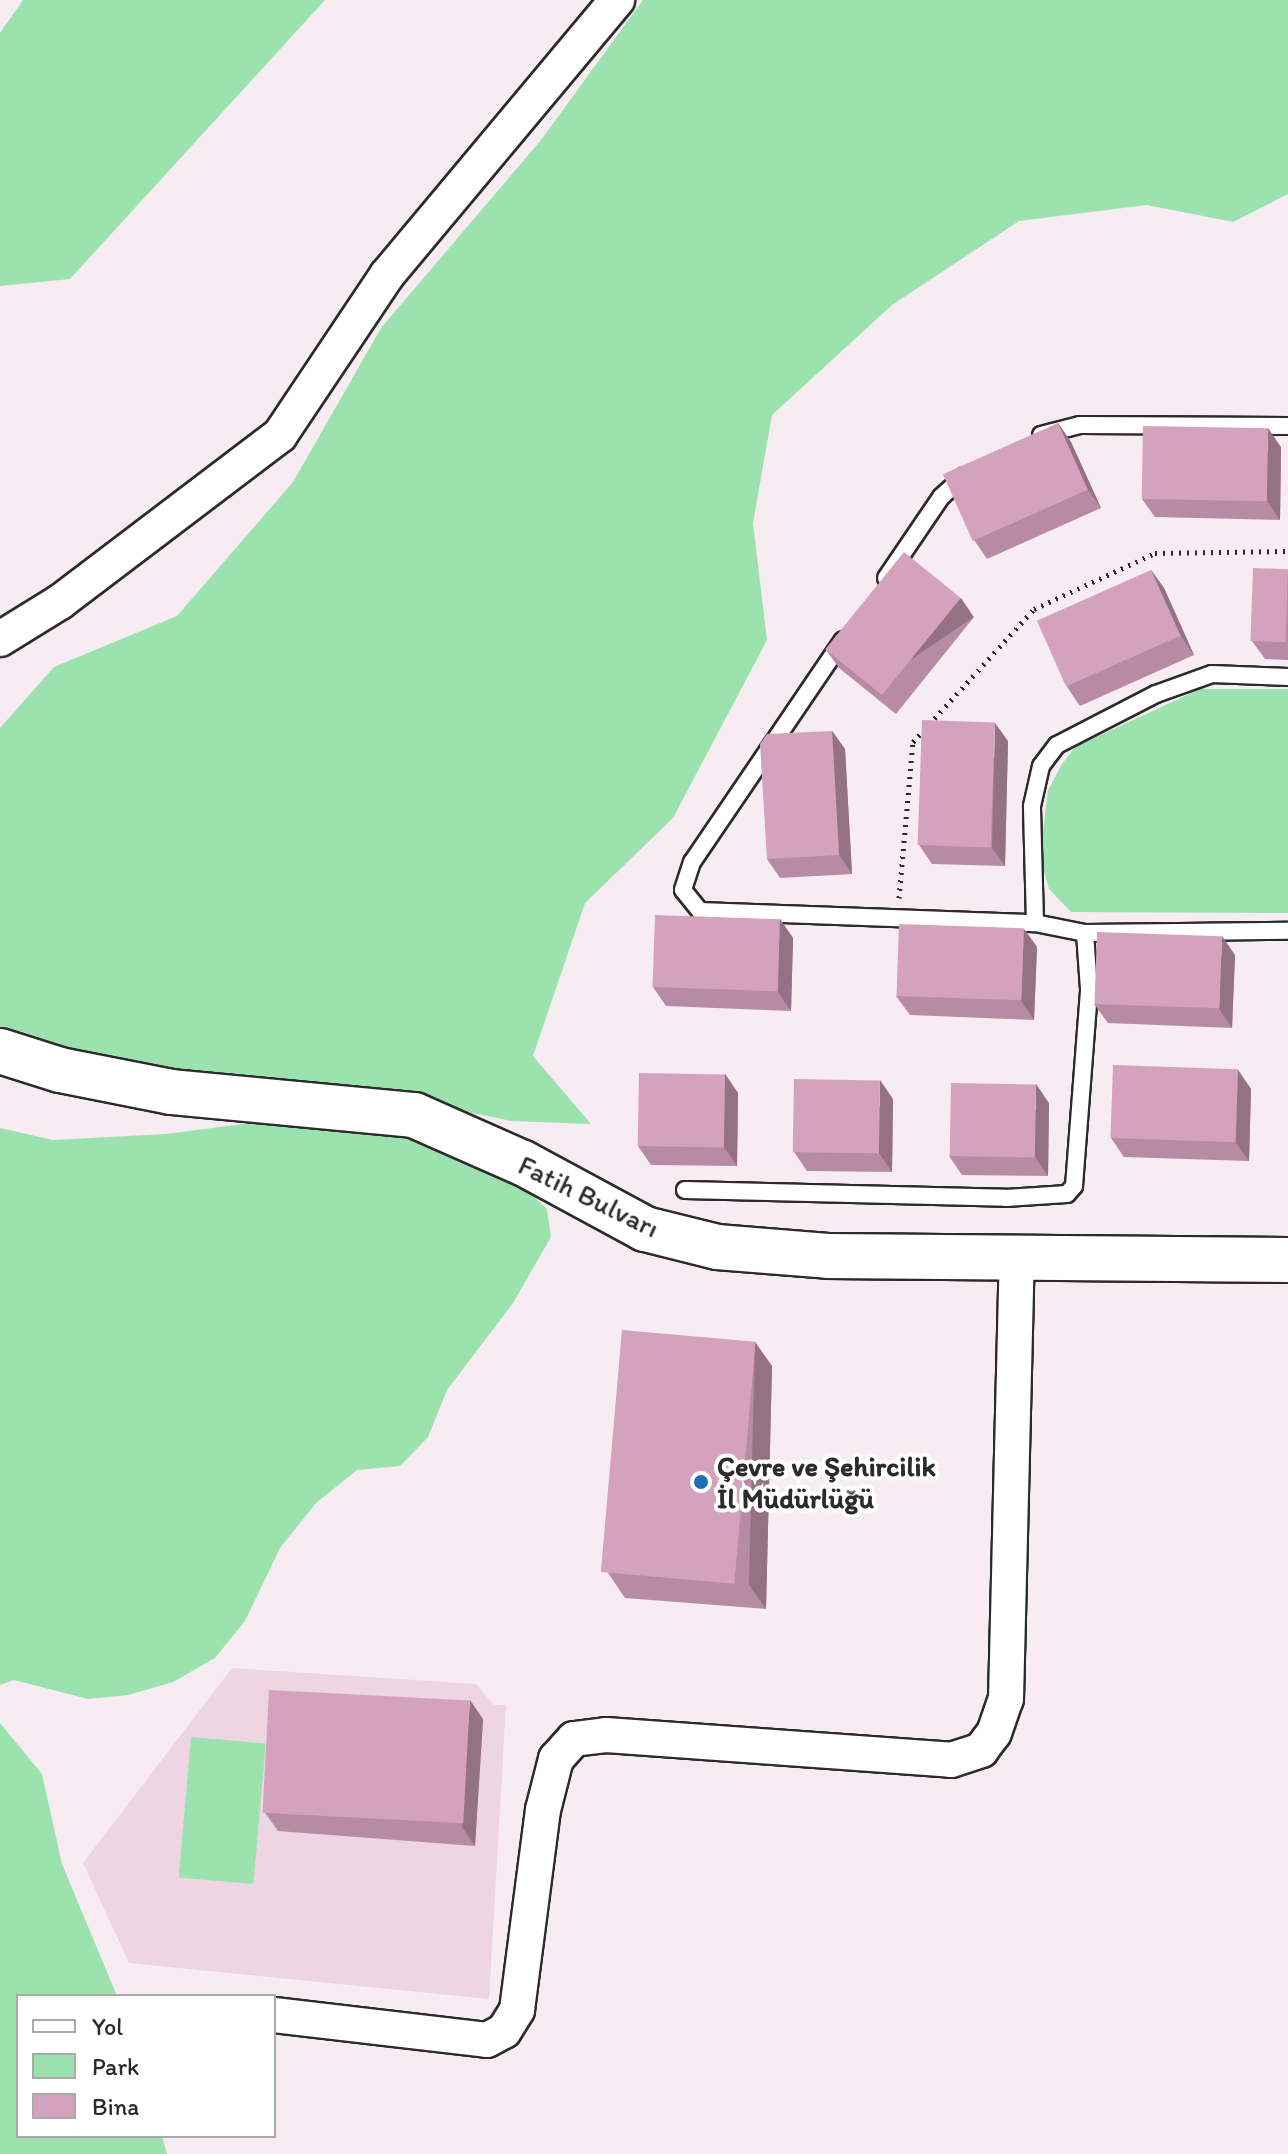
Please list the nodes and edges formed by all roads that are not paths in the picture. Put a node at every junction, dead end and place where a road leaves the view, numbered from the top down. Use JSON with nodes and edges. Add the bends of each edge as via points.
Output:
{"nodes":[{"id":1,"x":617,"y":0,"type":"edge"},
{"id":2,"x":1288,"y":426,"type":"edge"},
{"id":3,"x":1018,"y":445,"type":"edge"},
{"id":4,"x":978,"y":468,"type":"edge"},
{"id":5,"x":879,"y":588,"type":"edge"},
{"id":6,"x":852,"y":627,"type":"edge"},
{"id":7,"x":0,"y":639,"type":"edge"},
{"id":8,"x":1288,"y":677,"type":"edge"},
{"id":9,"x":1035,"y":923,"type":"junction"},
{"id":10,"x":1288,"y":931,"type":"edge"},
{"id":11,"x":1085,"y":933,"type":"junction"},
{"id":12,"x":0,"y":1051,"type":"edge"},
{"id":13,"x":685,"y":1190,"type":"dead end"},
{"id":14,"x":1017,"y":1257,"type":"junction"},
{"id":15,"x":1288,"y":1260,"type":"edge"},
{"id":16,"x":276,"y":2015,"type":"edge"}],
"edges":[{"from":1,"to":7,"type":"street","via":[[387,275],[280,435],[60,602]]},
{"from":2,"to":3,"type":"lane","via":[[1080,425]]},
{"from":4,"to":5,"type":"lane","via":[[941,497]]},
{"from":6,"to":9,"type":"lane","via":[[692,862],[683,890],[700,911]]},
{"from":8,"to":9,"type":"lane","via":[[1212,674],[1156,694],[1057,745],[1041,766],[1032,806]]},
{"from":9,"to":11,"type":"lane"},
{"from":10,"to":11,"type":"lane"},
{"from":11,"to":13,"type":"lane","via":[[1089,989],[1074,1186],[1067,1194],[1006,1198]]},
{"from":12,"to":14,"type":"street","name":"Fatih Bulvarı","via":[[60,1070],[171,1092],[414,1115],[523,1163],[645,1229],[717,1247],[828,1256]]},
{"from":14,"to":15,"type":"street","name":"Fatih Bulvarı"},
{"from":14,"to":16,"type":"street","via":[[1006,1699],[994,1733],[981,1750],[951,1760],[606,1735],[574,1739],[556,1759],[543,1810],[517,2010],[504,2031],[487,2040]]}]}
